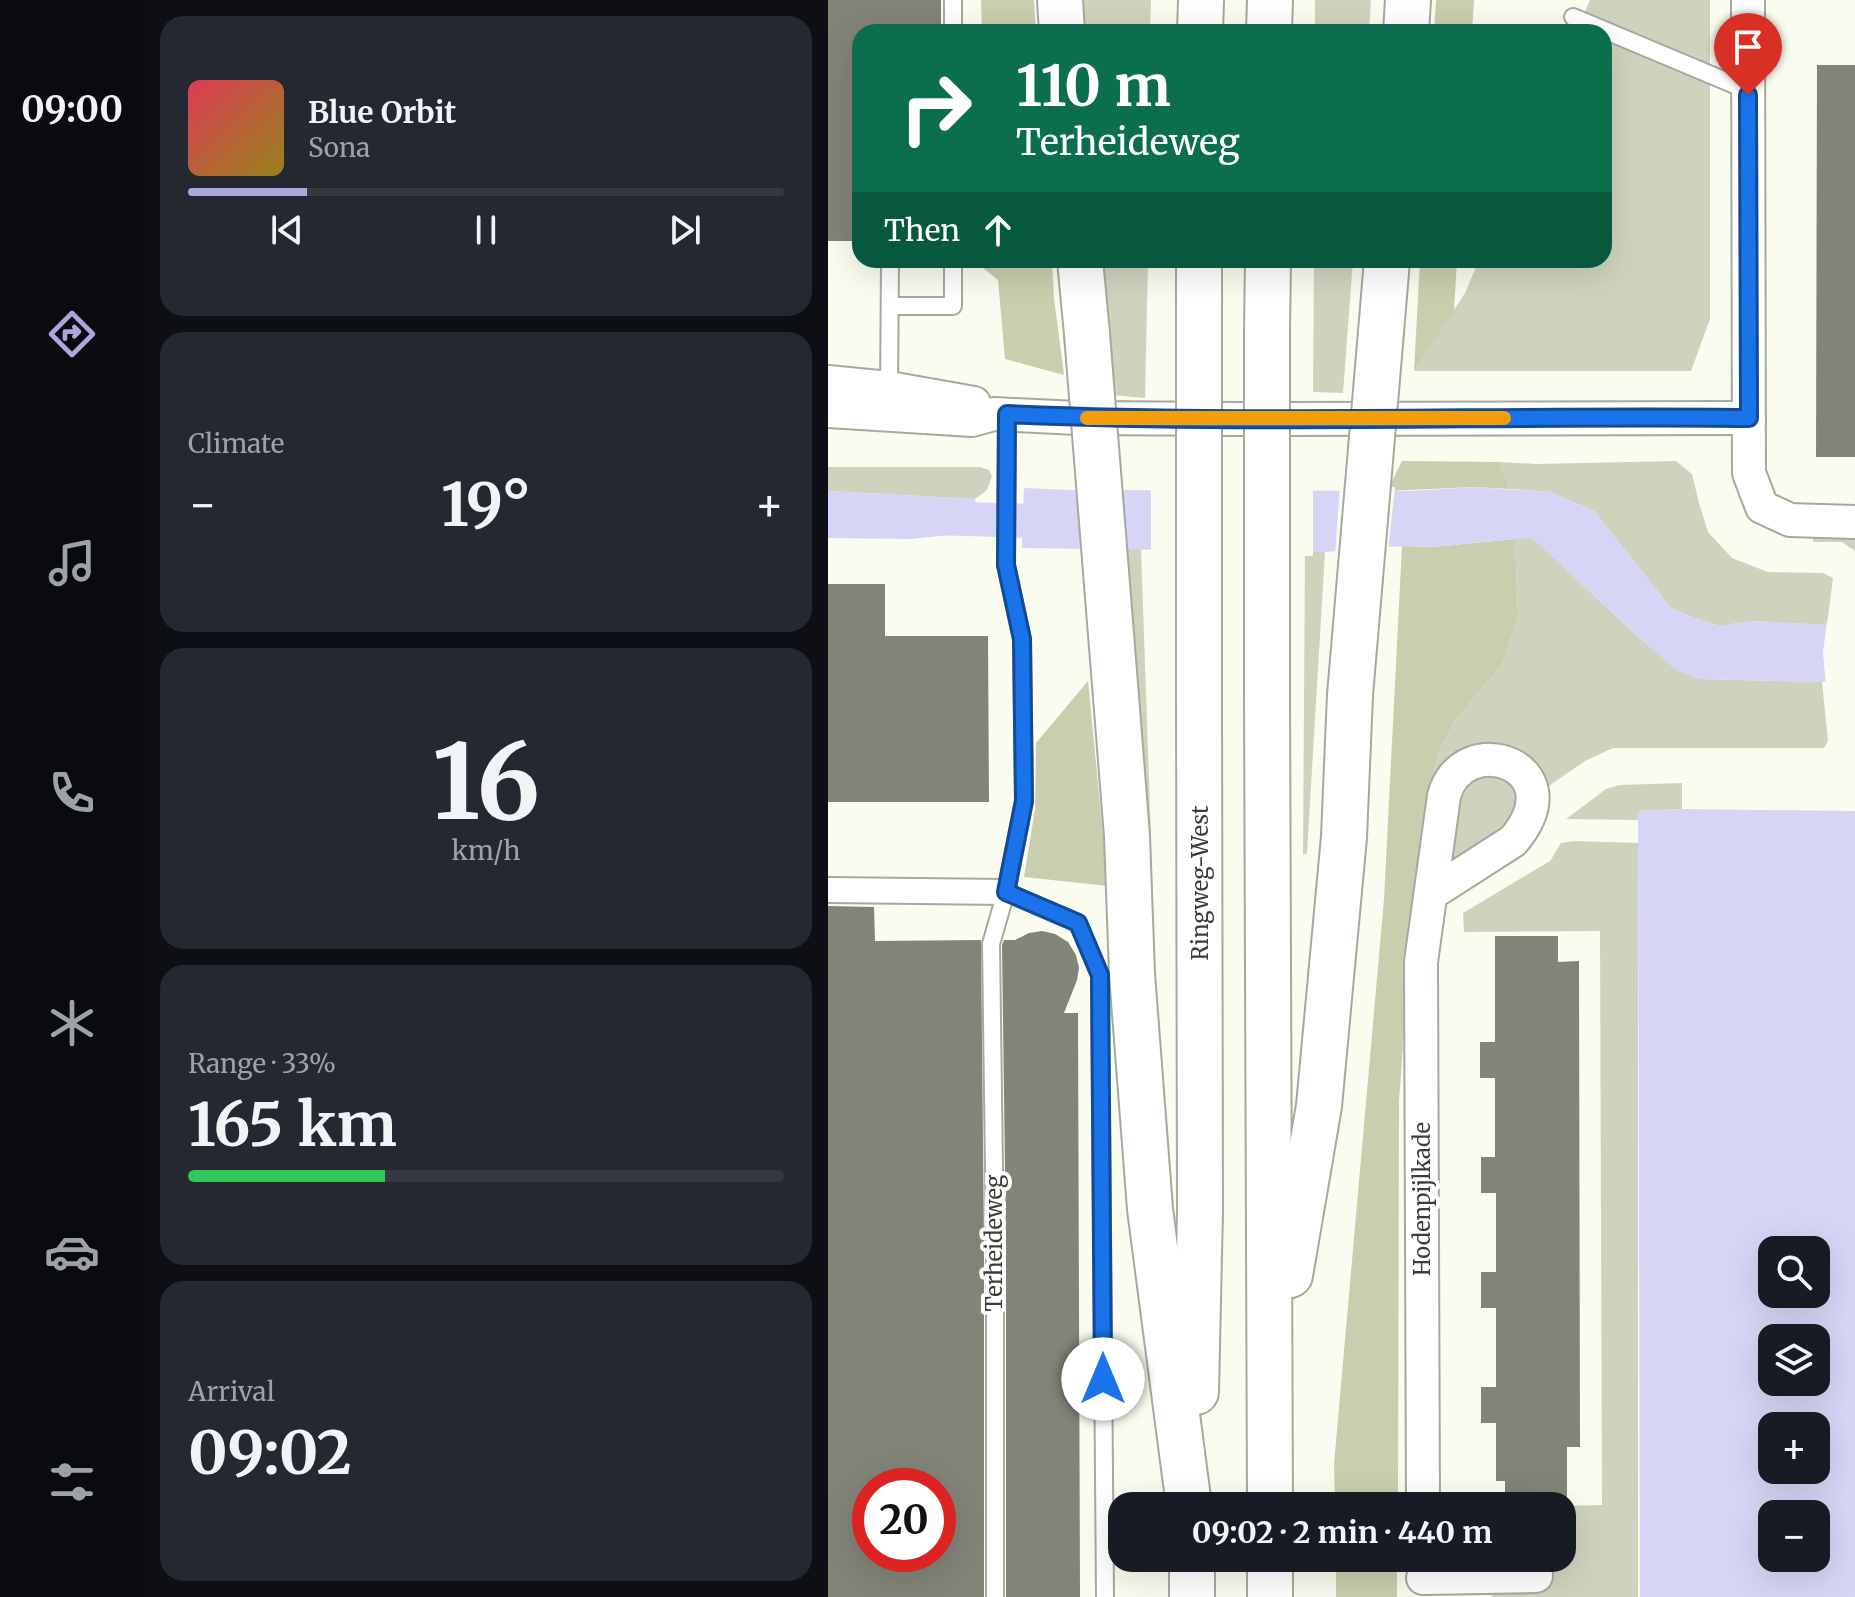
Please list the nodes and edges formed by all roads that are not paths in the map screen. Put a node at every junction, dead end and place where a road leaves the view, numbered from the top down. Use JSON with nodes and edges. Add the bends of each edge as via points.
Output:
{"nodes":[{"id":1,"x":953,"y":0,"type":"edge"},
{"id":2,"x":1060,"y":0,"type":"edge"},
{"id":3,"x":1201,"y":0,"type":"edge"},
{"id":4,"x":1270,"y":0,"type":"edge"},
{"id":5,"x":1408,"y":0,"type":"edge"},
{"id":6,"x":1748,"y":0,"type":"edge"},
{"id":7,"x":1573,"y":17,"type":"dead end"},
{"id":8,"x":953,"y":24,"type":"edge"},
{"id":9,"x":1062,"y":24,"type":"edge"},
{"id":10,"x":1200,"y":24,"type":"edge"},
{"id":11,"x":1269,"y":24,"type":"edge"},
{"id":12,"x":1406,"y":24,"type":"edge"},
{"id":13,"x":1590,"y":24,"type":"edge"},
{"id":14,"x":1612,"y":33,"type":"edge"},
{"id":15,"x":1748,"y":95,"type":"junction"},
{"id":16,"x":890,"y":268,"type":"edge"},
{"id":17,"x":953,"y":268,"type":"edge"},
{"id":18,"x":1081,"y":268,"type":"edge"},
{"id":19,"x":1199,"y":268,"type":"edge"},
{"id":20,"x":1268,"y":268,"type":"edge"},
{"id":21,"x":1386,"y":268,"type":"edge"},
{"id":22,"x":890,"y":306,"type":"junction"},
{"id":23,"x":828,"y":382,"type":"edge"},
{"id":24,"x":888,"y":402,"type":"junction"},
{"id":25,"x":828,"y":411,"type":"edge"},
{"id":26,"x":1000,"y":414,"type":"junction"},
{"id":27,"x":1749,"y":418,"type":"junction"},
{"id":28,"x":1855,"y":522,"type":"edge"},
{"id":29,"x":828,"y":890,"type":"edge"},
{"id":30,"x":1006,"y":892,"type":"junction"},
{"id":31,"x":1432,"y":893,"type":"dead end"},
{"id":32,"x":1270,"y":1395,"type":"junction"},
{"id":33,"x":1189,"y":1492,"type":"edge"},
{"id":34,"x":1191,"y":1492,"type":"edge"},
{"id":35,"x":1270,"y":1492,"type":"edge"},
{"id":36,"x":1423,"y":1492,"type":"edge"},
{"id":37,"x":1192,"y":1572,"type":"edge"},
{"id":38,"x":1270,"y":1572,"type":"edge"},
{"id":39,"x":1536,"y":1576,"type":"dead end"},
{"id":40,"x":1423,"y":1578,"type":"edge"},
{"id":41,"x":995,"y":1597,"type":"edge"},
{"id":42,"x":1105,"y":1597,"type":"edge"},
{"id":43,"x":1192,"y":1597,"type":"edge"},
{"id":44,"x":1270,"y":1597,"type":"edge"}],
"edges":[{"from":1,"to":8,"type":"lane"},
{"from":2,"to":9,"type":"highway"},
{"from":3,"to":10,"type":"highway"},
{"from":4,"to":11,"type":"highway"},
{"from":5,"to":12,"type":"highway"},
{"from":6,"to":15,"type":"street"},
{"from":7,"to":13,"type":"lane"},
{"from":14,"to":15,"type":"lane"},
{"from":15,"to":27,"type":"street"},
{"from":16,"to":22,"type":"lane"},
{"from":17,"to":22,"type":"lane","via":[[953,306]]},
{"from":18,"to":33,"type":"highway","bridge":true,"via":[[1127,836],[1150,1209]]},
{"from":19,"to":34,"type":"highway","name":"Ringweg-West","bridge":true,"via":[[1200,1210]]},
{"from":20,"to":32,"type":"highway","bridge":true},
{"from":21,"to":32,"type":"highway","bridge":true,"via":[[1319,1106]]},
{"from":22,"to":24,"type":"lane"},
{"from":23,"to":24,"type":"street"},
{"from":24,"to":25,"type":"street"},
{"from":24,"to":26,"type":"street","via":[[973,403]]},
{"from":26,"to":27,"type":"street"},
{"from":26,"to":30,"type":"lane","name":"Terheideweg","via":[[1006,565],[1022,639],[1024,801]]},
{"from":27,"to":28,"type":"street","via":[[1749,473],[1762,507],[1790,520]]},
{"from":29,"to":30,"type":"street"},
{"from":30,"to":41,"type":"lane","name":"Terheideweg","via":[[991,944]]},
{"from":30,"to":42,"type":"lane","via":[[1078,923],[1100,975]]},
{"from":31,"to":36,"type":"street","name":"Hodenpijlkade","via":[[1421,962]]},
{"from":32,"to":35,"type":"highway"},
{"from":37,"to":43,"type":"highway"},
{"from":38,"to":44,"type":"highway"},
{"from":39,"to":40,"type":"street"}]}
